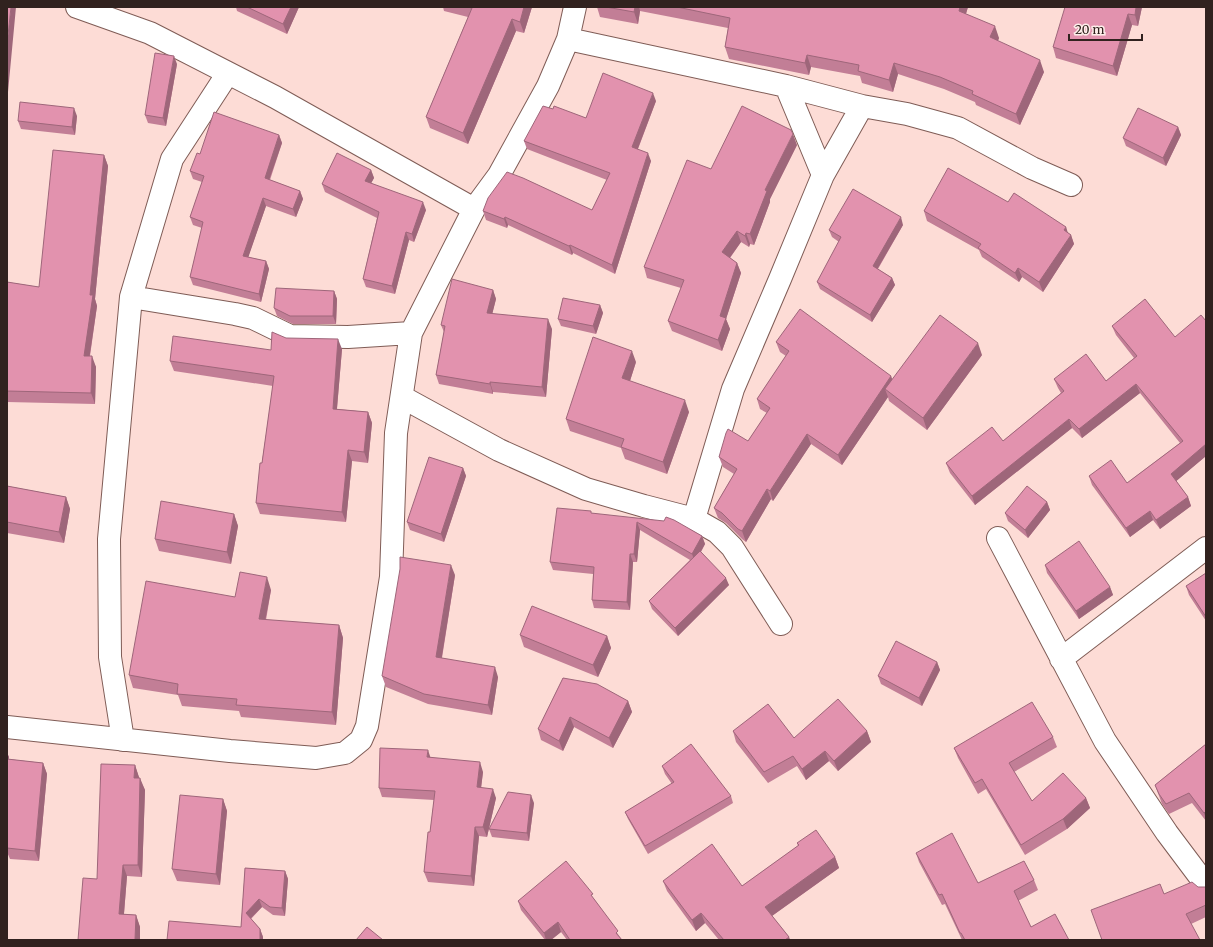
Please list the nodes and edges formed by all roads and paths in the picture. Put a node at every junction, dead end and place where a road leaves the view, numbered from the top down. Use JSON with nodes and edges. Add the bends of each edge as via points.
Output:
{"nodes":[{"id":1,"x":77,"y":7,"type":"edge"},
{"id":2,"x":575,"y":7,"type":"edge"},
{"id":3,"x":568,"y":39,"type":"junction"},
{"id":4,"x":228,"y":73,"type":"junction"},
{"id":5,"x":786,"y":86,"type":"junction"},
{"id":6,"x":862,"y":106,"type":"junction"},
{"id":7,"x":823,"y":175,"type":"junction"},
{"id":8,"x":1070,"y":184,"type":"dead end"},
{"id":9,"x":474,"y":209,"type":"junction"},
{"id":10,"x":131,"y":297,"type":"junction"},
{"id":11,"x":411,"y":333,"type":"junction"},
{"id":12,"x":402,"y":397,"type":"junction"},
{"id":13,"x":694,"y":519,"type":"junction"},
{"id":14,"x":998,"y":538,"type":"dead end"},
{"id":15,"x":1206,"y":548,"type":"edge"},
{"id":16,"x":781,"y":624,"type":"dead end"},
{"id":17,"x":1061,"y":659,"type":"junction"},
{"id":18,"x":7,"y":727,"type":"edge"},
{"id":19,"x":123,"y":740,"type":"junction"},
{"id":20,"x":1206,"y":885,"type":"edge"}],
"edges":[{"from":1,"to":4,"type":"street","via":[[150,34]]},
{"from":2,"to":3,"type":"street"},
{"from":3,"to":5,"type":"street"},
{"from":3,"to":9,"type":"street","via":[[548,86],[499,175]]},
{"from":4,"to":9,"type":"street"},
{"from":4,"to":10,"type":"street","via":[[172,159]]},
{"from":5,"to":6,"type":"street"},
{"from":5,"to":7,"type":"street"},
{"from":6,"to":7,"type":"street"},
{"from":6,"to":8,"type":"street","via":[[907,114],[958,128],[1032,168]]},
{"from":7,"to":13,"type":"street","via":[[733,388]]},
{"from":9,"to":11,"type":"street"},
{"from":10,"to":11,"type":"street","via":[[253,318],[290,336],[348,337]]},
{"from":10,"to":19,"type":"street","via":[[109,539],[110,657]]},
{"from":11,"to":12,"type":"street"},
{"from":12,"to":13,"type":"street","via":[[499,450],[586,489]]},
{"from":12,"to":19,"type":"street","via":[[396,433],[391,577],[367,726],[361,740],[345,753],[316,758]]},
{"from":13,"to":16,"type":"street","via":[[717,532],[732,547]]},
{"from":14,"to":17,"type":"street"},
{"from":15,"to":17,"type":"street"},
{"from":17,"to":20,"type":"street","via":[[1105,741],[1167,833]]},
{"from":18,"to":19,"type":"street"}]}
